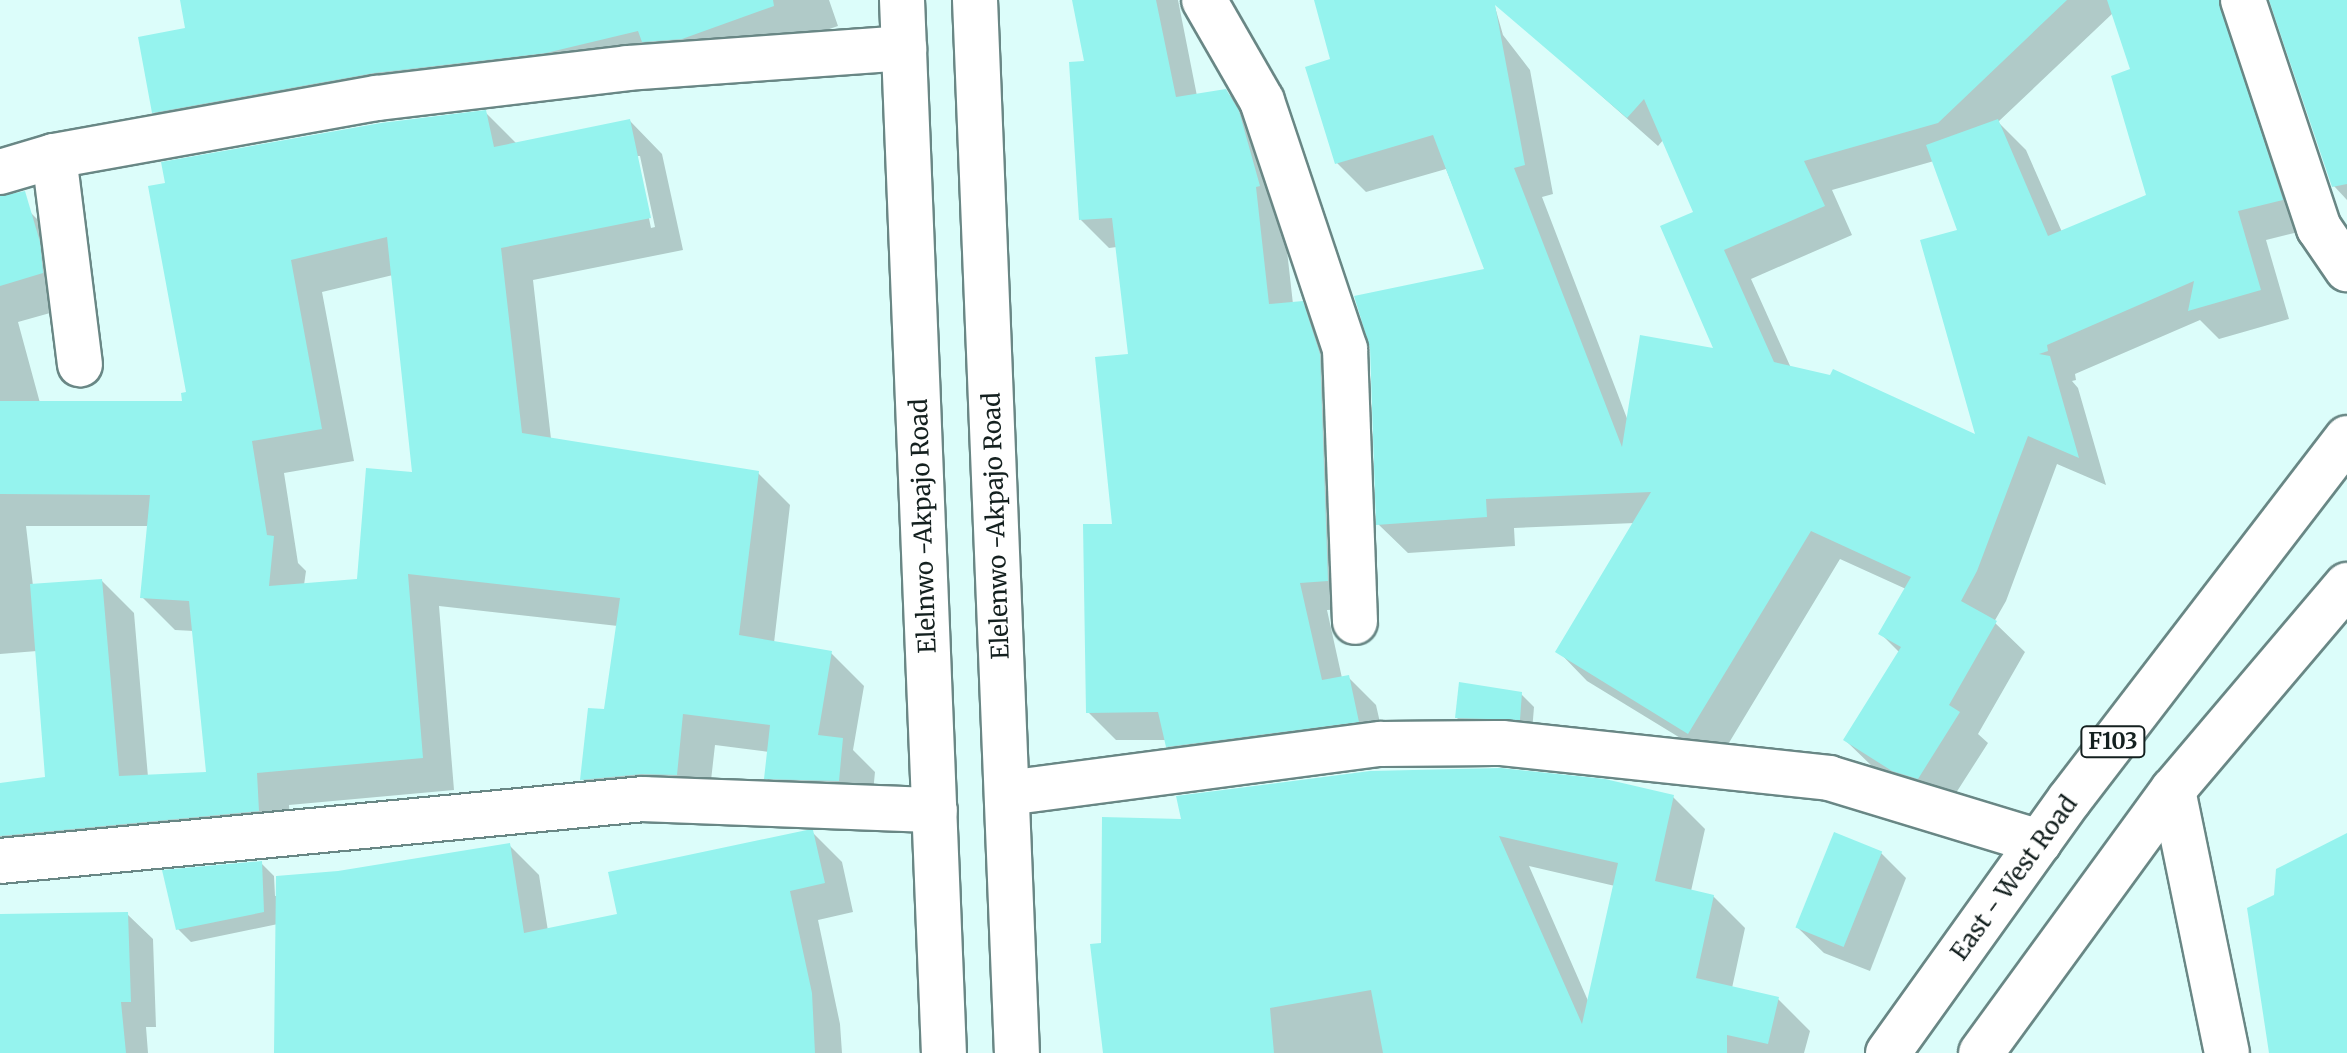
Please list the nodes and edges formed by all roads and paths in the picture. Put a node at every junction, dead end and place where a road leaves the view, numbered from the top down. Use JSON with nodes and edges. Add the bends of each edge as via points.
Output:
{"nodes":[{"id":1,"x":902,"y":0,"type":"edge"},
{"id":2,"x":975,"y":0,"type":"edge"},
{"id":3,"x":1204,"y":0,"type":"edge"},
{"id":4,"x":2243,"y":0,"type":"edge"},
{"id":5,"x":904,"y":48,"type":"junction"},
{"id":6,"x":54,"y":156,"type":"junction"},
{"id":7,"x":0,"y":172,"type":"edge"},
{"id":8,"x":2347,"y":269,"type":"edge"},
{"id":9,"x":80,"y":364,"type":"dead end"},
{"id":10,"x":2347,"y":438,"type":"edge"},
{"id":11,"x":2347,"y":585,"type":"edge"},
{"id":12,"x":1355,"y":622,"type":"dead end"},
{"id":13,"x":2173,"y":790,"type":"junction"},
{"id":14,"x":1007,"y":793,"type":"junction"},
{"id":15,"x":935,"y":810,"type":"junction"},
{"id":16,"x":2039,"y":842,"type":"junction"},
{"id":17,"x":0,"y":861,"type":"edge"},
{"id":18,"x":944,"y":1053,"type":"edge"},
{"id":19,"x":1017,"y":1053,"type":"edge"},
{"id":20,"x":1888,"y":1053,"type":"edge"},
{"id":21,"x":1981,"y":1053,"type":"edge"},
{"id":22,"x":2227,"y":1053,"type":"edge"}],
"edges":[{"from":1,"to":5,"type":"street","name":"Elelnwo -Akpajo Road"},
{"from":2,"to":14,"type":"street","name":"Elelenwo -Akpajo Road"},
{"from":3,"to":12,"type":"street","via":[[1262,101],[1345,349]]},
{"from":4,"to":8,"type":"street","via":[[2319,228]]},
{"from":5,"to":6,"type":"street","via":[[627,68],[377,98]]},
{"from":5,"to":15,"type":"street","name":"Elelnwo -Akpajo Road"},
{"from":6,"to":7,"type":"street"},
{"from":6,"to":9,"type":"street"},
{"from":10,"to":16,"type":"street","name":"East - West Road","number":"F103"},
{"from":11,"to":13,"type":"street"},
{"from":13,"to":21,"type":"street"},
{"from":13,"to":22,"type":"street"},
{"from":14,"to":16,"type":"street","via":[[1381,744],[1502,743],[1829,778]]},
{"from":14,"to":19,"type":"street","name":"Elelenwo -Akpajo Road"},
{"from":15,"to":17,"type":"street","via":[[644,799]]},
{"from":15,"to":18,"type":"street","name":"Elelnwo -Akpajo Road"},
{"from":16,"to":20,"type":"street","name":"East - West Road","number":"F103"}]}
